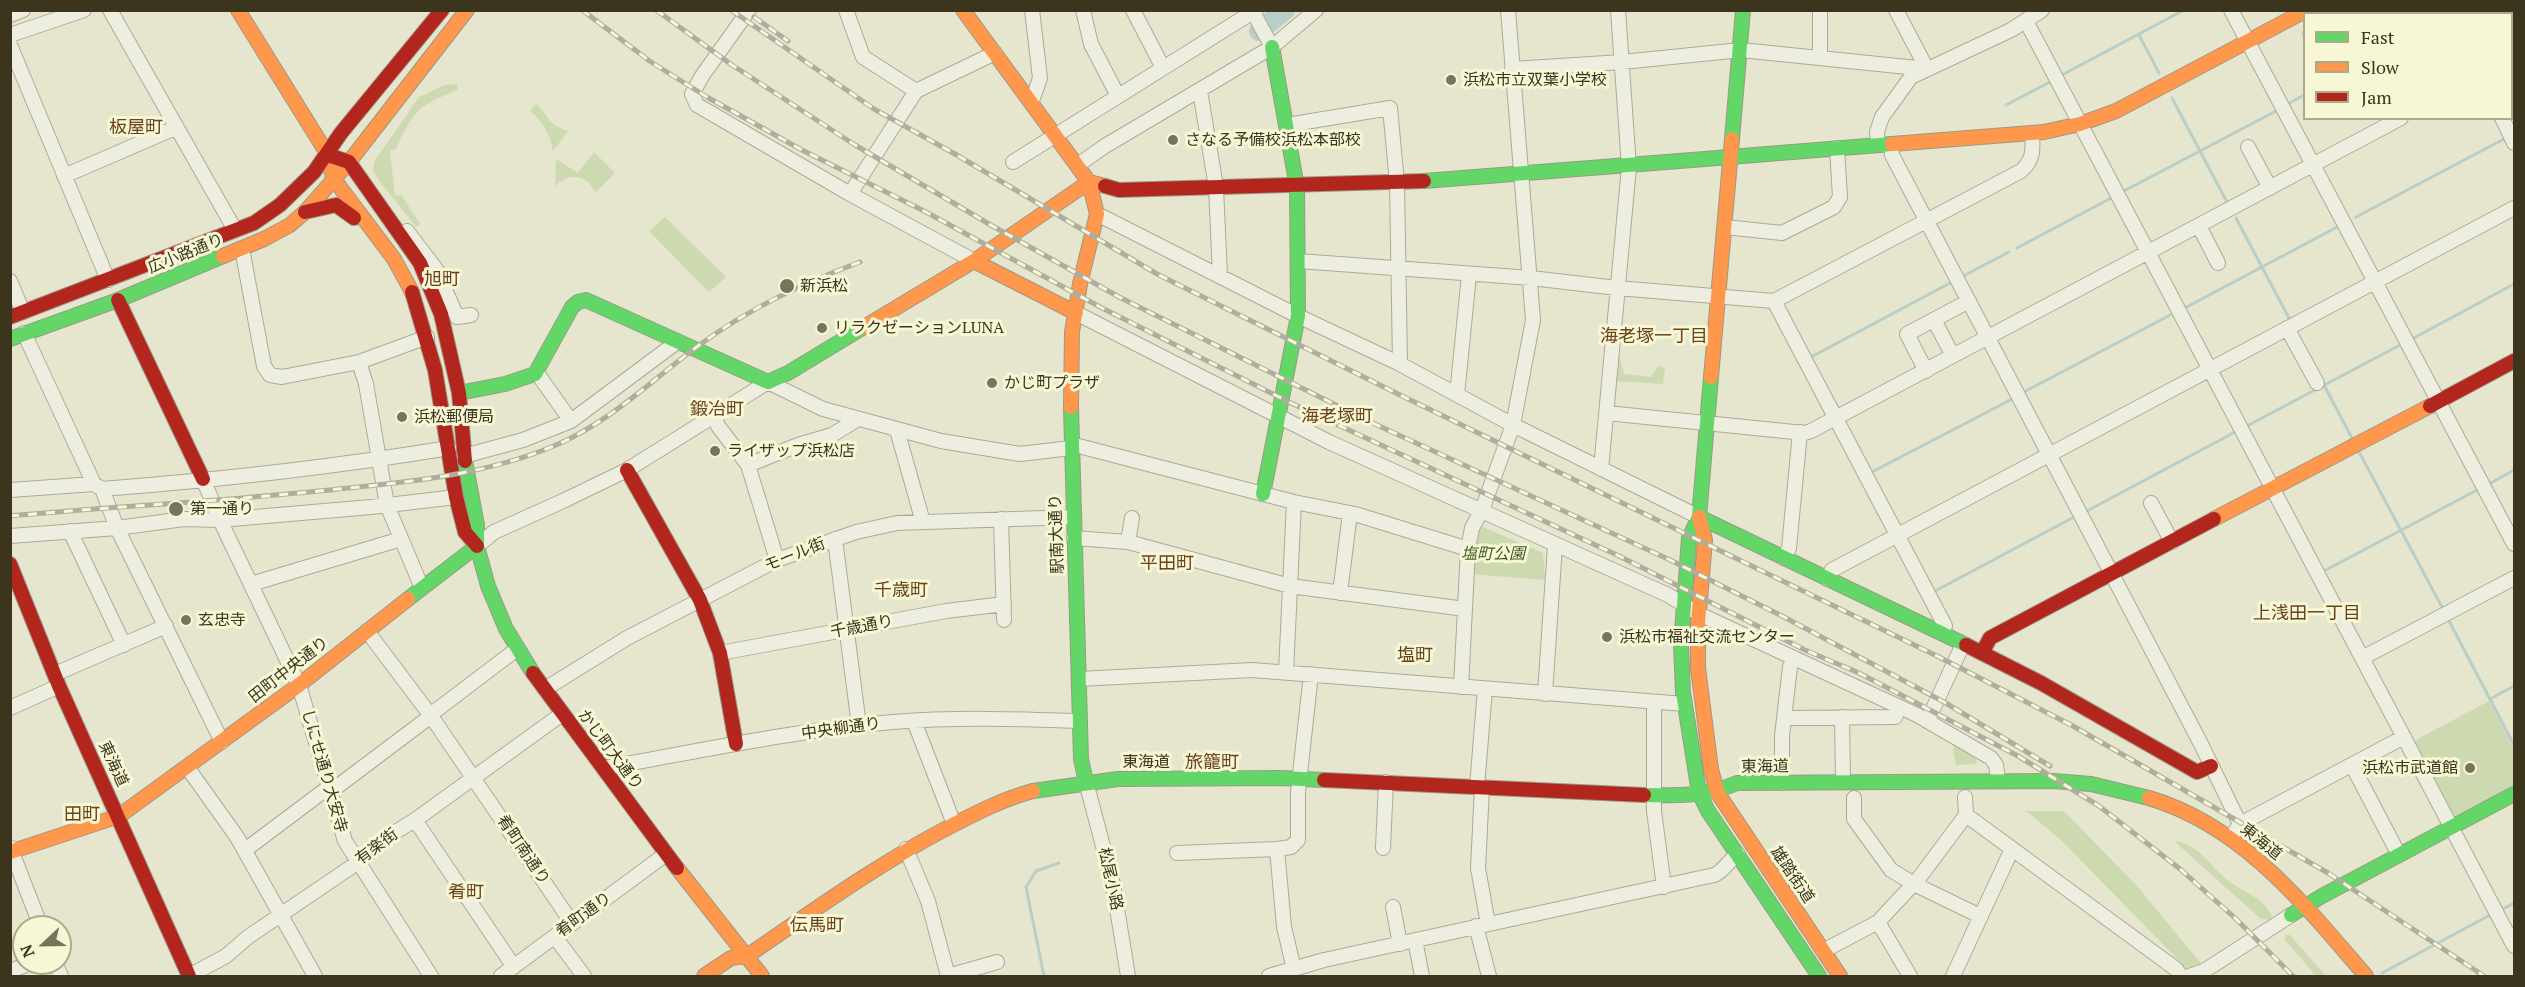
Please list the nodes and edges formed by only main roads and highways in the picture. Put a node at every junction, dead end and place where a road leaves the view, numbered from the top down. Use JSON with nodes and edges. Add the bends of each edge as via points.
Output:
{"nodes":[{"id":1,"x":238,"y":10,"type":"edge"},
{"id":2,"x":442,"y":10,"type":"edge"},
{"id":3,"x":467,"y":10,"type":"edge"},
{"id":4,"x":963,"y":10,"type":"edge"},
{"id":5,"x":1743,"y":10,"type":"edge"},
{"id":6,"x":2303,"y":12,"type":"edge"},
{"id":7,"x":1271,"y":44,"type":"road end"},
{"id":8,"x":332,"y":156,"type":"junction"},
{"id":9,"x":1731,"y":156,"type":"junction"},
{"id":10,"x":349,"y":162,"type":"junction"},
{"id":11,"x":336,"y":176,"type":"junction"},
{"id":12,"x":1089,"y":182,"type":"junction"},
{"id":13,"x":1297,"y":187,"type":"junction"},
{"id":14,"x":305,"y":212,"type":"junction"},
{"id":15,"x":974,"y":261,"type":"junction"},
{"id":16,"x":400,"y":271,"type":"junction"},
{"id":17,"x":411,"y":289,"type":"junction"},
{"id":18,"x":118,"y":300,"type":"junction"},
{"id":19,"x":1076,"y":313,"type":"junction"},
{"id":20,"x":17,"y":314,"type":"edge"},
{"id":21,"x":456,"y":315,"type":"road end"},
{"id":22,"x":10,"y":339,"type":"edge"},
{"id":23,"x":448,"y":341,"type":"junction"},
{"id":24,"x":2514,"y":361,"type":"edge"},
{"id":25,"x":459,"y":393,"type":"junction"},
{"id":26,"x":453,"y":452,"type":"junction"},
{"id":27,"x":627,"y":470,"type":"road end"},
{"id":28,"x":202,"y":478,"type":"road end"},
{"id":29,"x":1263,"y":494,"type":"road end"},
{"id":30,"x":1699,"y":517,"type":"junction"},
{"id":31,"x":477,"y":546,"type":"junction"},
{"id":32,"x":10,"y":564,"type":"edge"},
{"id":33,"x":1982,"y":653,"type":"junction"},
{"id":34,"x":736,"y":744,"type":"road end"},
{"id":35,"x":2211,"y":766,"type":"road end"},
{"id":36,"x":1086,"y":782,"type":"junction"},
{"id":37,"x":1717,"y":792,"type":"junction"},
{"id":38,"x":1699,"y":793,"type":"junction"},
{"id":39,"x":2514,"y":794,"type":"edge"},
{"id":40,"x":1740,"y":800,"type":"dead end"},
{"id":41,"x":2097,"y":800,"type":"dead end"},
{"id":42,"x":2139,"y":810,"type":"dead end"},
{"id":43,"x":119,"y":816,"type":"junction"},
{"id":44,"x":11,"y":850,"type":"edge"},
{"id":45,"x":2279,"y":902,"type":"dead end"},
{"id":46,"x":2305,"y":907,"type":"junction"},
{"id":47,"x":747,"y":956,"type":"junction"},
{"id":48,"x":742,"y":972,"type":"dead end"},
{"id":49,"x":189,"y":976,"type":"edge"},
{"id":50,"x":704,"y":976,"type":"edge"},
{"id":51,"x":762,"y":976,"type":"edge"},
{"id":52,"x":1819,"y":976,"type":"edge"},
{"id":53,"x":1839,"y":976,"type":"edge"},
{"id":54,"x":2366,"y":976,"type":"edge"}],
"edges":[{"from":1,"to":8,"type":"main road"},
{"from":2,"to":8,"type":"main road","name":"広小路通り","via":[[337,140]]},
{"from":3,"to":10,"type":"main road","name":"広小路通り"},
{"from":4,"to":12,"type":"main road"},
{"from":5,"to":9,"type":"main road"},
{"from":6,"to":9,"type":"main road","via":[[2128,106],[2080,124],[2032,134]]},
{"from":7,"to":13,"type":"main road"},
{"from":8,"to":10,"type":"main road"},
{"from":8,"to":11,"type":"main road"},
{"from":8,"to":20,"type":"main road","name":"広小路通り","via":[[268,215]]},
{"from":9,"to":13,"type":"main road","via":[[1629,167]]},
{"from":9,"to":30,"type":"main road"},
{"from":10,"to":11,"type":"main road","name":"広小路通り"},
{"from":10,"to":23,"type":"main road","via":[[420,263]]},
{"from":11,"to":14,"type":"main road","name":"広小路通り"},
{"from":11,"to":16,"type":"main road"},
{"from":11,"to":17,"type":"main road","via":[[398,254]]},
{"from":12,"to":13,"type":"main road","via":[[1119,190]]},
{"from":12,"to":15,"type":"main road"},
{"from":12,"to":19,"type":"main road","name":"駅南大通り","via":[[1096,214]]},
{"from":13,"to":29,"type":"main road","via":[[1298,316]]},
{"from":14,"to":16,"type":"main road","via":[[327,205],[342,206],[392,267]]},
{"from":14,"to":18,"type":"main road","name":"広小路通り","via":[[273,235]]},
{"from":15,"to":19,"type":"main road"},
{"from":15,"to":25,"type":"main road","via":[[768,382],[586,300],[572,307],[537,373]]},
{"from":16,"to":17,"type":"main road"},
{"from":17,"to":26,"type":"main road","via":[[427,337]]},
{"from":18,"to":22,"type":"main road","name":"広小路通り"},
{"from":18,"to":28,"type":"main road"},
{"from":19,"to":36,"type":"main road","name":"駅南大通り","via":[[1070,368],[1071,446],[1081,759]]},
{"from":21,"to":23,"type":"main road"},
{"from":23,"to":25,"type":"main road"},
{"from":23,"to":26,"type":"main road","via":[[444,363]]},
{"from":23,"to":26,"type":"main road","via":[[439,359]]},
{"from":24,"to":33,"type":"main road","via":[[1990,638]]},
{"from":25,"to":26,"type":"main road"},
{"from":26,"to":31,"type":"main road","via":[[477,525]]},
{"from":26,"to":31,"type":"main road","via":[[456,497],[465,532]]},
{"from":27,"to":34,"type":"main road","via":[[700,600],[720,653]]},
{"from":30,"to":33,"type":"main road"},
{"from":30,"to":37,"type":"main road","via":[[1706,540],[1699,614],[1699,679]]},
{"from":30,"to":38,"type":"main road","via":[[1689,538],[1681,657]]},
{"from":31,"to":43,"type":"main road","name":"田町中央通り","via":[[299,685]]},
{"from":31,"to":47,"type":"main road","name":"かじ町大通り","via":[[495,605],[517,649],[666,854]]},
{"from":32,"to":43,"type":"main road","name":"東海道"},
{"from":33,"to":35,"type":"main road","via":[[2197,772]]},
{"from":36,"to":38,"type":"main road","name":"東海道","via":[[1299,778],[1655,795]]},
{"from":36,"to":47,"type":"main road","name":"東海道","via":[[1024,793],[954,824],[879,866]]},
{"from":37,"to":38,"type":"main road","name":"東海道"},
{"from":37,"to":40,"type":"main road","name":"東海道"},
{"from":37,"to":46,"type":"main road","name":"東海道","via":[[1733,783],[1998,780],[2063,780],[2117,788],[2178,808],[2231,838],[2275,874]]},
{"from":37,"to":53,"type":"main road","name":"雄踏街道"},
{"from":38,"to":52,"type":"main road","name":"雄踏街道"},
{"from":39,"to":46,"type":"main road"},
{"from":41,"to":42,"type":"main road"},
{"from":43,"to":44,"type":"main road","name":"田町中央通り"},
{"from":43,"to":49,"type":"main road","name":"東海道"},
{"from":45,"to":46,"type":"main road","via":[[2294,919]]},
{"from":46,"to":54,"type":"main road","name":"東海道"},
{"from":47,"to":48,"type":"main road"},
{"from":47,"to":50,"type":"main road","name":"東海道","via":[[731,958]]},
{"from":47,"to":51,"type":"main road","name":"かじ町大通り"}]}
